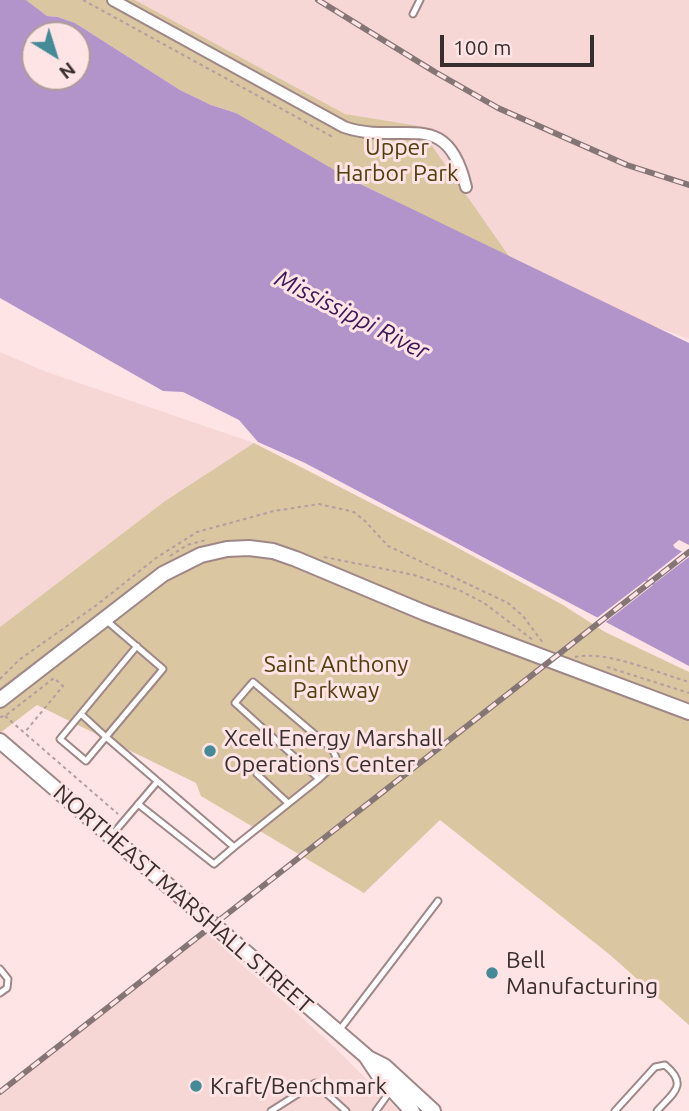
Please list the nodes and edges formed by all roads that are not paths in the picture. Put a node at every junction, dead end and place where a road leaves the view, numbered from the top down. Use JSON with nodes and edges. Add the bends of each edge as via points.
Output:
{"nodes":[{"id":1,"x":113,"y":0,"type":"edge"},
{"id":2,"x":420,"y":0,"type":"edge"},
{"id":3,"x":413,"y":14,"type":"dead end"},
{"id":4,"x":466,"y":187,"type":"dead end"},
{"id":5,"x":105,"y":618,"type":"junction"},
{"id":6,"x":137,"y":646,"type":"junction"},
{"id":7,"x":0,"y":700,"type":"edge"},
{"id":8,"x":689,"y":712,"type":"edge"},
{"id":9,"x":81,"y":714,"type":"junction"},
{"id":10,"x":106,"y":737,"type":"junction"},
{"id":11,"x":0,"y":741,"type":"edge"},
{"id":12,"x":257,"y":774,"type":"dead end"},
{"id":13,"x":319,"y":779,"type":"junction"},
{"id":14,"x":158,"y":782,"type":"junction"},
{"id":15,"x":288,"y":803,"type":"junction"},
{"id":16,"x":138,"y":804,"type":"junction"},
{"id":17,"x":110,"y":836,"type":"junction"},
{"id":18,"x":234,"y":847,"type":"junction"},
{"id":19,"x":438,"y":901,"type":"dead end"},
{"id":20,"x":0,"y":969,"type":"edge"},
{"id":21,"x":0,"y":993,"type":"edge"},
{"id":22,"x":338,"y":1032,"type":"junction"},
{"id":23,"x":396,"y":1084,"type":"junction"},
{"id":24,"x":271,"y":1111,"type":"edge"},
{"id":25,"x":346,"y":1111,"type":"edge"},
{"id":26,"x":376,"y":1111,"type":"edge"},
{"id":27,"x":412,"y":1111,"type":"edge"},
{"id":28,"x":433,"y":1111,"type":"edge"},
{"id":29,"x":615,"y":1111,"type":"edge"},
{"id":30,"x":657,"y":1111,"type":"edge"}],
"edges":[{"from":1,"to":4,"type":"street","via":[[344,127],[429,134],[444,141],[453,151]]},
{"from":2,"to":3,"type":"lane"},
{"from":5,"to":6,"type":"lane"},
{"from":5,"to":7,"type":"street"},
{"from":5,"to":8,"type":"street","via":[[163,574],[201,555],[227,549],[273,551]]},
{"from":6,"to":9,"type":"lane"},
{"from":6,"to":10,"type":"lane","via":[[163,669]]},
{"from":9,"to":10,"type":"lane"},
{"from":9,"to":10,"type":"lane","via":[[60,739],[86,761]]},
{"from":10,"to":14,"type":"lane"},
{"from":11,"to":17,"type":"street","name":"NORTHEAST MARSHALL STREET"},
{"from":12,"to":15,"type":"lane"},
{"from":13,"to":13,"type":"lane","via":[[334,765],[332,749],[253,682],[235,704]]},
{"from":13,"to":15,"type":"lane"},
{"from":14,"to":16,"type":"lane"},
{"from":14,"to":18,"type":"lane"},
{"from":15,"to":18,"type":"lane"},
{"from":16,"to":17,"type":"lane"},
{"from":16,"to":18,"type":"lane","via":[[214,864]]},
{"from":17,"to":22,"type":"street","name":"NORTHEAST MARSHALL STREET"},
{"from":19,"to":22,"type":"lane"},
{"from":20,"to":21,"type":"lane","via":[[8,979],[7,988]]},
{"from":22,"to":23,"type":"street","name":"NORTHEAST MARSHALL STREET"},
{"from":23,"to":26,"type":"lane"},
{"from":23,"to":27,"type":"street"},
{"from":23,"to":28,"type":"street"},
{"from":24,"to":25,"type":"lane","via":[[315,1083]]},
{"from":29,"to":30,"type":"lane","via":[[655,1068],[665,1065],[679,1082]]}]}
